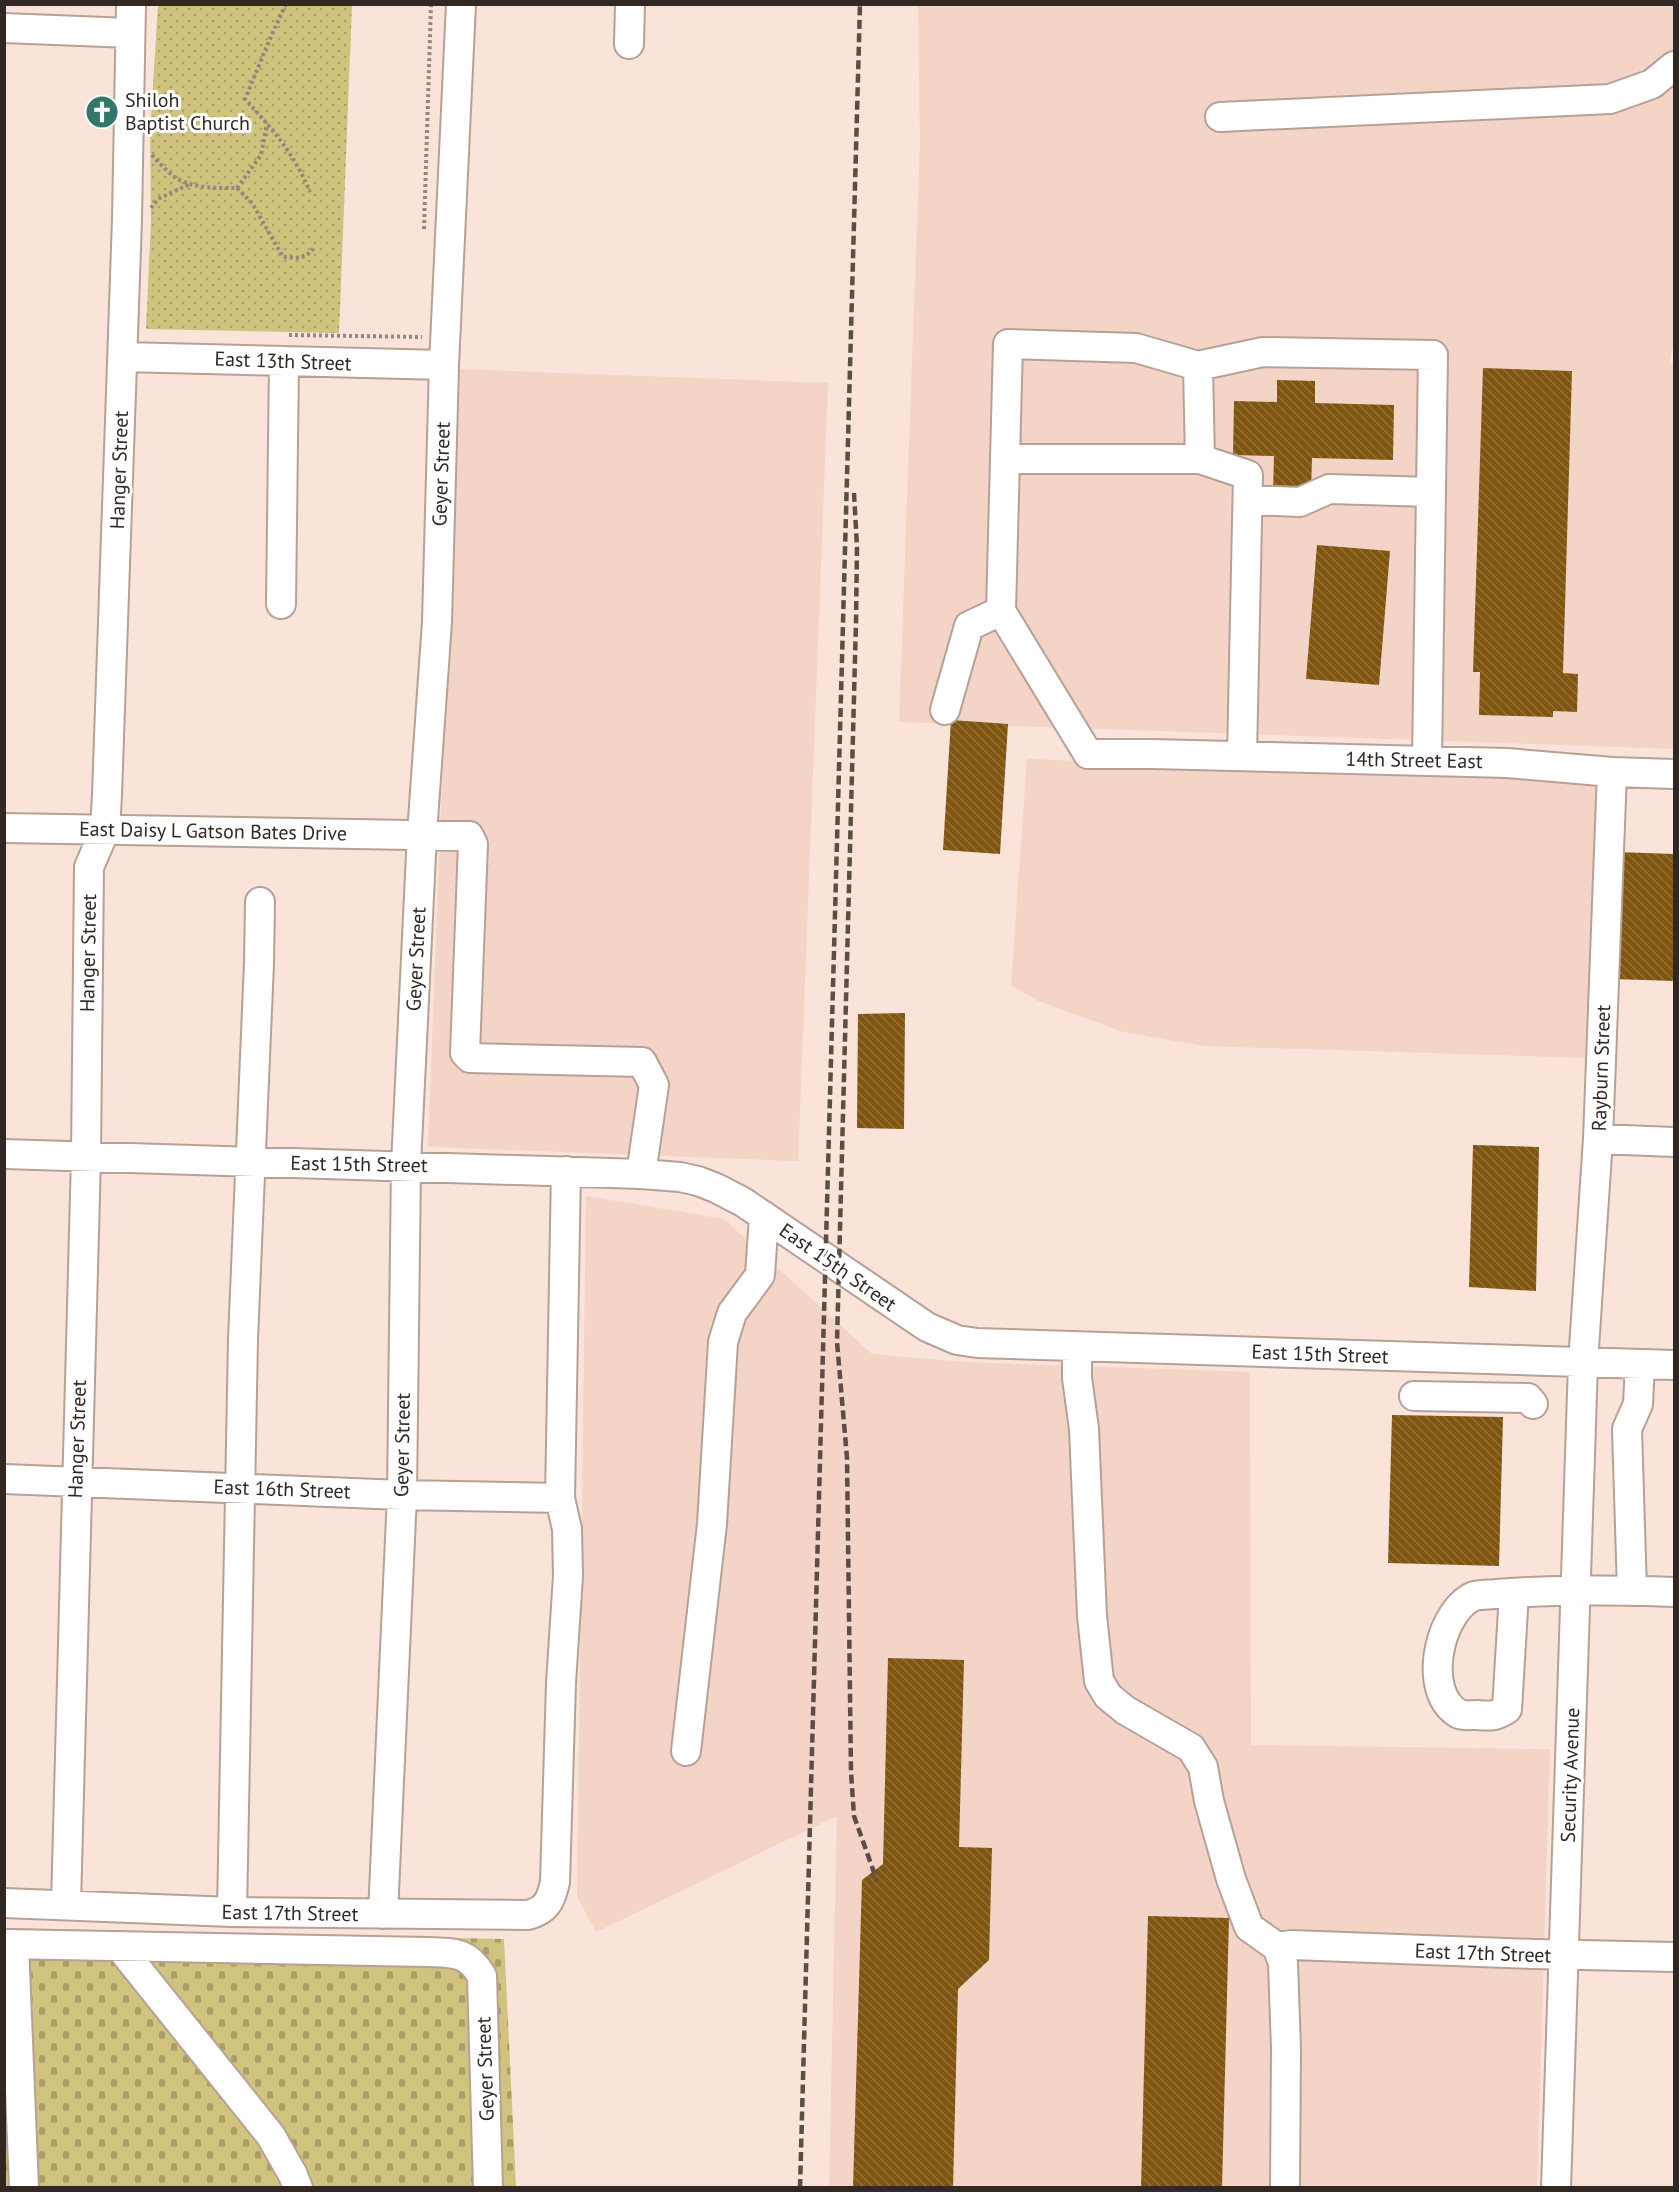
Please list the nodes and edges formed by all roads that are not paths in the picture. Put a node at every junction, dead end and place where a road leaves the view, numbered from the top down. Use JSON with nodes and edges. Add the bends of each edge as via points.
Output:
{"nodes":[{"id":1,"x":131,"y":4,"type":"edge"},
{"id":2,"x":461,"y":4,"type":"edge"},
{"id":3,"x":630,"y":4,"type":"edge"},
{"id":4,"x":4,"y":28,"type":"edge"},
{"id":5,"x":130,"y":33,"type":"junction"},
{"id":6,"x":629,"y":44,"type":"dead end"},
{"id":7,"x":1674,"y":66,"type":"edge"},
{"id":8,"x":1220,"y":117,"type":"dead end"},
{"id":9,"x":285,"y":348,"type":"junction"},
{"id":10,"x":123,"y":357,"type":"junction"},
{"id":11,"x":444,"y":365,"type":"junction"},
{"id":12,"x":1198,"y":366,"type":"junction"},
{"id":13,"x":1005,"y":459,"type":"junction"},
{"id":14,"x":1200,"y":459,"type":"junction"},
{"id":15,"x":1431,"y":492,"type":"junction"},
{"id":16,"x":1248,"y":500,"type":"junction"},
{"id":17,"x":281,"y":604,"type":"dead end"},
{"id":18,"x":1001,"y":611,"type":"junction"},
{"id":19,"x":945,"y":710,"type":"dead end"},
{"id":20,"x":1242,"y":756,"type":"junction"},
{"id":21,"x":1427,"y":761,"type":"junction"},
{"id":22,"x":1612,"y":772,"type":"junction"},
{"id":23,"x":1674,"y":774,"type":"edge"},
{"id":24,"x":4,"y":828,"type":"edge"},
{"id":25,"x":105,"y":830,"type":"junction"},
{"id":26,"x":422,"y":834,"type":"junction"},
{"id":27,"x":260,"y":902,"type":"dead end"},
{"id":28,"x":1598,"y":1139,"type":"junction"},
{"id":29,"x":1674,"y":1142,"type":"edge"},
{"id":30,"x":4,"y":1154,"type":"edge"},
{"id":31,"x":86,"y":1157,"type":"junction"},
{"id":32,"x":250,"y":1162,"type":"junction"},
{"id":33,"x":406,"y":1165,"type":"junction"},
{"id":34,"x":566,"y":1171,"type":"junction"},
{"id":35,"x":641,"y":1174,"type":"junction"},
{"id":36,"x":764,"y":1216,"type":"junction"},
{"id":37,"x":1077,"y":1347,"type":"junction"},
{"id":38,"x":1451,"y":1358,"type":"junction"},
{"id":39,"x":1583,"y":1363,"type":"junction"},
{"id":40,"x":1640,"y":1364,"type":"junction"},
{"id":41,"x":1674,"y":1365,"type":"edge"},
{"id":42,"x":1414,"y":1396,"type":"dead end"},
{"id":43,"x":1450,"y":1397,"type":"junction"},
{"id":44,"x":1533,"y":1404,"type":"dead end"},
{"id":45,"x":4,"y":1479,"type":"edge"},
{"id":46,"x":76,"y":1482,"type":"junction"},
{"id":47,"x":241,"y":1487,"type":"junction"},
{"id":48,"x":402,"y":1495,"type":"junction"},
{"id":49,"x":560,"y":1498,"type":"junction"},
{"id":50,"x":1576,"y":1590,"type":"junction"},
{"id":51,"x":1632,"y":1591,"type":"junction"},
{"id":52,"x":1674,"y":1592,"type":"edge"},
{"id":53,"x":1514,"y":1593,"type":"dead end"},
{"id":54,"x":686,"y":1750,"type":"dead end"},
{"id":55,"x":4,"y":1903,"type":"edge"},
{"id":56,"x":66,"y":1905,"type":"junction"},
{"id":57,"x":232,"y":1912,"type":"junction"},
{"id":58,"x":383,"y":1914,"type":"junction"},
{"id":59,"x":9,"y":1944,"type":"edge"},
{"id":60,"x":119,"y":1946,"type":"junction"},
{"id":61,"x":1285,"y":1946,"type":"junction"},
{"id":62,"x":1564,"y":1955,"type":"junction"},
{"id":63,"x":1674,"y":1957,"type":"edge"},
{"id":64,"x":24,"y":2187,"type":"edge"},
{"id":65,"x":298,"y":2187,"type":"edge"},
{"id":66,"x":488,"y":2187,"type":"edge"},
{"id":67,"x":1285,"y":2187,"type":"edge"},
{"id":68,"x":1556,"y":2187,"type":"edge"}],
"edges":[{"from":1,"to":5,"type":"street","name":"Hanger Street"},
{"from":2,"to":11,"type":"street","name":"Geyer Street"},
{"from":3,"to":6,"type":"street"},
{"from":4,"to":5,"type":"street"},
{"from":5,"to":10,"type":"street","name":"Hanger Street"},
{"from":7,"to":8,"type":"street","via":[[1652,84],[1610,99]]},
{"from":9,"to":10,"type":"street","name":"East 13th Street"},
{"from":9,"to":11,"type":"street","name":"East 13th Street"},
{"from":9,"to":17,"type":"street"},
{"from":10,"to":25,"type":"street","name":"Hanger Street"},
{"from":11,"to":26,"type":"street","name":"Geyer Street","via":[[437,622]]},
{"from":12,"to":13,"type":"street","via":[[1136,348],[1008,344]]},
{"from":12,"to":14,"type":"street"},
{"from":12,"to":15,"type":"street","via":[[1263,352],[1433,355]]},
{"from":13,"to":14,"type":"street"},
{"from":13,"to":18,"type":"street"},
{"from":14,"to":16,"type":"street","via":[[1248,475]]},
{"from":15,"to":16,"type":"street","via":[[1329,489],[1300,502]]},
{"from":15,"to":21,"type":"street"},
{"from":16,"to":20,"type":"street"},
{"from":18,"to":19,"type":"street","via":[[969,626]]},
{"from":18,"to":20,"type":"street","name":"14th Street East","via":[[1088,754]]},
{"from":20,"to":21,"type":"street","name":"14th Street East"},
{"from":21,"to":22,"type":"street","name":"14th Street East"},
{"from":22,"to":23,"type":"street","name":"14th Street East"},
{"from":22,"to":28,"type":"street","name":"Rayburn Street"},
{"from":24,"to":25,"type":"street","name":"East Daisy L Gatson Bates Drive"},
{"from":25,"to":26,"type":"street","name":"East Daisy L Gatson Bates Drive"},
{"from":25,"to":31,"type":"street","name":"Hanger Street","via":[[89,867]]},
{"from":26,"to":33,"type":"street","name":"Geyer Street"},
{"from":26,"to":35,"type":"street","name":"East Daisy L Gatson Bates Drive","via":[[469,836],[473,844],[465,1053],[470,1058],[642,1062],[654,1085]]},
{"from":27,"to":32,"type":"street"},
{"from":28,"to":29,"type":"street"},
{"from":28,"to":39,"type":"street","name":"Rayburn Street"},
{"from":30,"to":31,"type":"street","name":"East 15th Street"},
{"from":31,"to":32,"type":"street","name":"East 15th Street"},
{"from":31,"to":46,"type":"street","name":"Hanger Street"},
{"from":32,"to":33,"type":"street","name":"East 15th Street"},
{"from":32,"to":47,"type":"street"},
{"from":33,"to":34,"type":"street","name":"East 15th Street"},
{"from":33,"to":48,"type":"street","name":"Geyer Street"},
{"from":34,"to":35,"type":"street","name":"East 15th Street"},
{"from":34,"to":49,"type":"street"},
{"from":35,"to":36,"type":"street","name":"East 15th Street","via":[[698,1181]]},
{"from":36,"to":37,"type":"street","name":"East 15th Street","via":[[908,1316],[957,1340]]},
{"from":36,"to":54,"type":"street","via":[[760,1275],[732,1313],[723,1342],[712,1524]]},
{"from":37,"to":38,"type":"street","name":"East 15th Street"},
{"from":37,"to":61,"type":"street","via":[[1099,1681],[1108,1696],[1125,1710],[1191,1748],[1203,1767],[1231,1879],[1249,1927]]},
{"from":38,"to":39,"type":"street","name":"East 15th Street"},
{"from":38,"to":43,"type":"street"},
{"from":39,"to":40,"type":"street","name":"East 15th Street"},
{"from":39,"to":50,"type":"street","name":"Security Avenue"},
{"from":40,"to":41,"type":"street","name":"East 15th Street"},
{"from":40,"to":51,"type":"street","via":[[1638,1404],[1628,1429]]},
{"from":42,"to":43,"type":"street"},
{"from":43,"to":44,"type":"street","via":[[1528,1398]]},
{"from":45,"to":46,"type":"street","name":"East 16th Street"},
{"from":46,"to":47,"type":"street","name":"East 16th Street"},
{"from":46,"to":56,"type":"street","name":"Hanger Street"},
{"from":47,"to":48,"type":"street","name":"East 16th Street"},
{"from":47,"to":57,"type":"street"},
{"from":48,"to":49,"type":"street","name":"East 16th Street"},
{"from":48,"to":58,"type":"street","name":"Geyer Street"},
{"from":49,"to":58,"type":"street","name":"East 17th Street","via":[[567,1529],[568,1576],[552,1897],[547,1906],[528,1915]]},
{"from":50,"to":51,"type":"street"},
{"from":50,"to":53,"type":"street"},
{"from":50,"to":62,"type":"street","name":"Security Avenue"},
{"from":51,"to":52,"type":"street"},
{"from":55,"to":56,"type":"street","name":"East 17th Street"},
{"from":56,"to":57,"type":"street","name":"East 17th Street"},
{"from":57,"to":58,"type":"street","name":"East 17th Street"},
{"from":59,"to":60,"type":"street"},
{"from":59,"to":64,"type":"street"},
{"from":60,"to":65,"type":"street","via":[[271,2136]]},
{"from":60,"to":66,"type":"street","name":"Geyer Street","via":[[465,1956],[482,1976]]},
{"from":61,"to":62,"type":"street","name":"East 17th Street"},
{"from":61,"to":67,"type":"street"},
{"from":62,"to":63,"type":"street","name":"East 17th Street"},
{"from":62,"to":68,"type":"street","name":"Security Avenue"}]}
